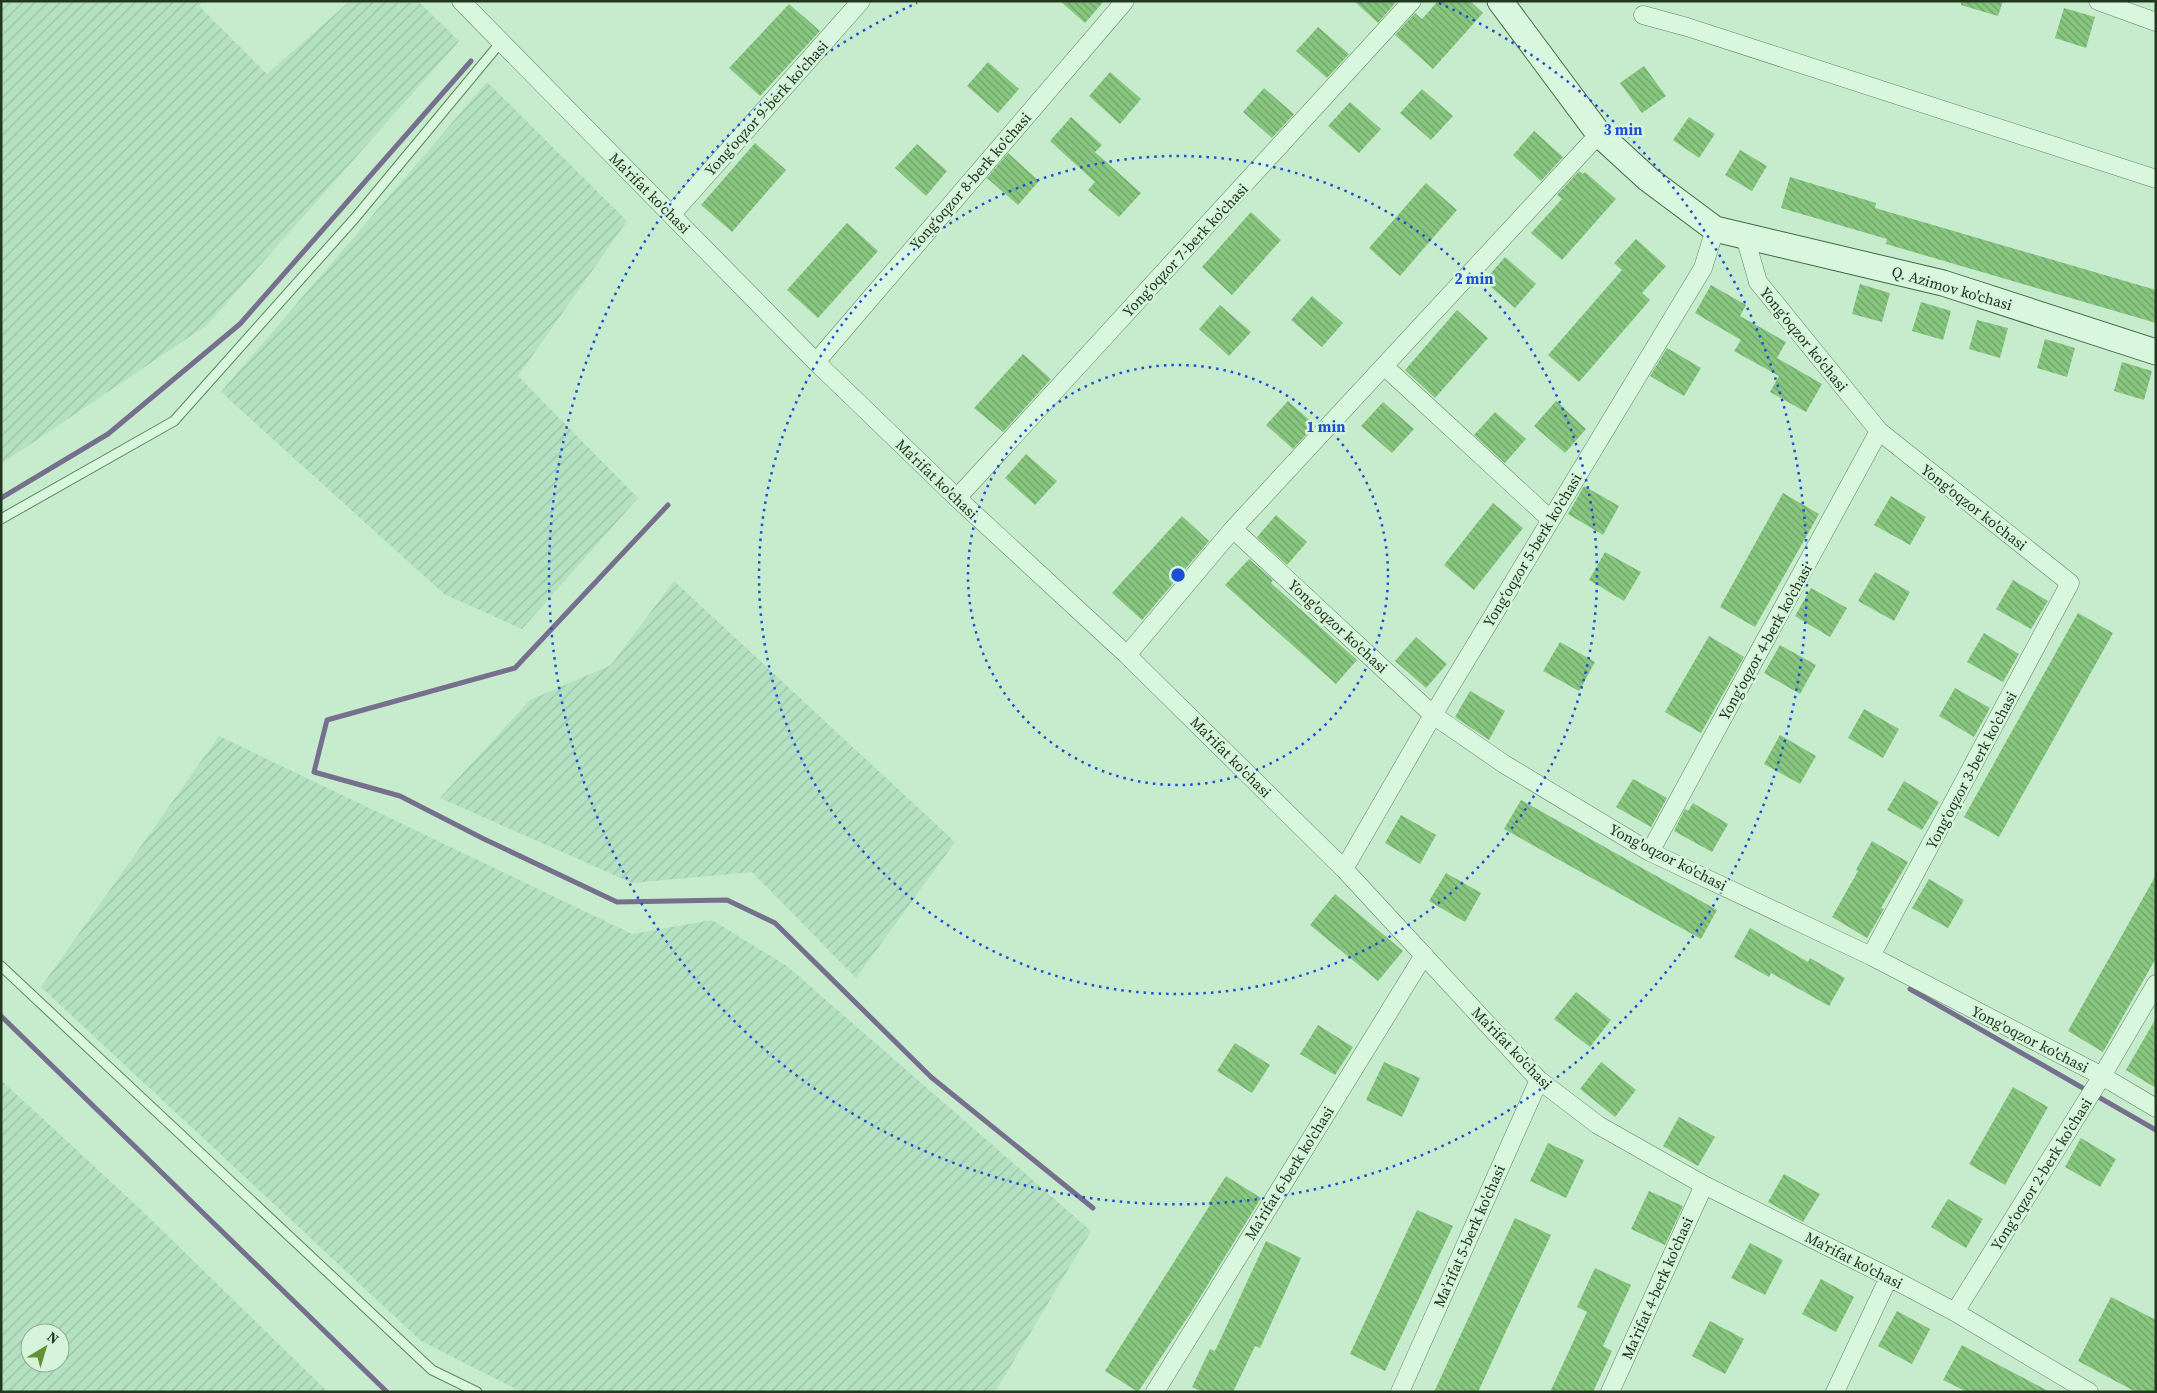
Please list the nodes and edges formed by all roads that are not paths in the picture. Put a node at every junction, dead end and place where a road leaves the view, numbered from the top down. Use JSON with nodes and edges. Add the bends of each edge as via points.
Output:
{"nodes":[{"id":1,"x":461,"y":1,"type":"edge"},
{"id":2,"x":860,"y":1,"type":"edge"},
{"id":3,"x":1125,"y":1,"type":"edge"},
{"id":4,"x":1412,"y":1,"type":"edge"},
{"id":5,"x":1500,"y":1,"type":"edge"},
{"id":6,"x":2098,"y":1,"type":"edge"},
{"id":7,"x":1642,"y":15,"type":"dead end"},
{"id":8,"x":2156,"y":22,"type":"edge"},
{"id":9,"x":501,"y":42,"type":"junction"},
{"id":10,"x":1599,"y":134,"type":"junction"},
{"id":11,"x":2156,"y":179,"type":"edge"},
{"id":12,"x":672,"y":214,"type":"junction"},
{"id":13,"x":1715,"y":229,"type":"junction"},
{"id":14,"x":1745,"y":237,"type":"junction"},
{"id":15,"x":2156,"y":352,"type":"edge"},
{"id":16,"x":816,"y":362,"type":"junction"},
{"id":17,"x":1384,"y":366,"type":"junction"},
{"id":18,"x":1879,"y":432,"type":"junction"},
{"id":19,"x":957,"y":498,"type":"junction"},
{"id":20,"x":1,"y":519,"type":"edge"},
{"id":21,"x":1551,"y":520,"type":"junction"},
{"id":22,"x":1233,"y":529,"type":"junction"},
{"id":23,"x":2070,"y":583,"type":"joint"},
{"id":24,"x":1127,"y":655,"type":"junction"},
{"id":25,"x":1433,"y":715,"type":"junction"},
{"id":26,"x":1650,"y":852,"type":"junction"},
{"id":27,"x":1344,"y":869,"type":"junction"},
{"id":28,"x":1424,"y":955,"type":"junction"},
{"id":29,"x":1871,"y":956,"type":"junction"},
{"id":30,"x":1,"y":966,"type":"edge"},
{"id":31,"x":2156,"y":984,"type":"edge"},
{"id":32,"x":2102,"y":1076,"type":"junction"},
{"id":33,"x":1539,"y":1080,"type":"junction"},
{"id":34,"x":2156,"y":1108,"type":"edge"},
{"id":35,"x":1704,"y":1185,"type":"junction"},
{"id":36,"x":1889,"y":1277,"type":"junction"},
{"id":37,"x":1955,"y":1312,"type":"junction"},
{"id":38,"x":2078,"y":1389,"type":"edge"},
{"id":39,"x":477,"y":1392,"type":"edge"},
{"id":40,"x":1155,"y":1392,"type":"edge"},
{"id":41,"x":1400,"y":1392,"type":"edge"},
{"id":42,"x":1610,"y":1392,"type":"edge"},
{"id":43,"x":1835,"y":1392,"type":"edge"}],
"edges":[{"from":1,"to":9,"type":"street","name":"Ma'rifat ko'chasi"},
{"from":2,"to":12,"type":"street","name":"Yong‘oqzor 9-berk ko'chasi"},
{"from":3,"to":16,"type":"street","name":"Yong‘oqzor 8-berk ko'chasi"},
{"from":4,"to":19,"type":"street","name":"Yong‘oqzor 7-berk ko'chasi"},
{"from":5,"to":10,"type":"main road"},
{"from":6,"to":8,"type":"street"},
{"from":7,"to":11,"type":"street","via":[[1688,27]]},
{"from":9,"to":12,"type":"street","name":"Ma'rifat ko'chasi"},
{"from":9,"to":20,"type":"lane","via":[[355,218],[174,421]]},
{"from":10,"to":13,"type":"main road","via":[[1648,179]]},
{"from":10,"to":17,"type":"street"},
{"from":12,"to":16,"type":"street","name":"Ma'rifat ko'chasi"},
{"from":13,"to":14,"type":"main road","name":"Q. Azimov ko'chasi"},
{"from":13,"to":21,"type":"street","name":"Yong‘oqzor 5-berk ko'chasi","via":[[1703,268]]},
{"from":14,"to":15,"type":"main road","name":"Q. Azimov ko'chasi","via":[[1943,283]]},
{"from":14,"to":18,"type":"street","name":"Yong‘oqzor ko'chasi","via":[[1758,282]]},
{"from":16,"to":19,"type":"street","name":"Ma'rifat ko'chasi"},
{"from":17,"to":21,"type":"street"},
{"from":17,"to":22,"type":"street"},
{"from":18,"to":23,"type":"street","name":"Yong'oqzor ko'chasi"},
{"from":18,"to":26,"type":"street","name":"Yong‘oqzor 4-berk ko'chasi"},
{"from":19,"to":24,"type":"street","name":"Ma'rifat ko'chasi"},
{"from":21,"to":25,"type":"street","name":"Yong‘oqzor 5-berk ko'chasi"},
{"from":22,"to":24,"type":"street"},
{"from":22,"to":25,"type":"street","name":"Yong'oqzor ko'chasi"},
{"from":23,"to":29,"type":"street","name":"Yong‘oqzor 3-berk ko'chasi"},
{"from":24,"to":27,"type":"street","name":"Ma'rifat ko'chasi"},
{"from":25,"to":26,"type":"street","name":"Yong'oqzor ko'chasi","via":[[1504,764]]},
{"from":25,"to":27,"type":"street","name":"Yong‘oqzor 5-berk ko'chasi"},
{"from":26,"to":29,"type":"street","name":"Yong'oqzor ko'chasi"},
{"from":27,"to":28,"type":"street","name":"Ma'rifat ko'chasi"},
{"from":28,"to":33,"type":"street","name":"Ma'rifat ko'chasi"},
{"from":28,"to":40,"type":"street","name":"Ma’rifat 6-berk ko'chasi"},
{"from":29,"to":32,"type":"street","name":"Yong'oqzor ko'chasi"},
{"from":30,"to":39,"type":"lane","via":[[432,1370]]},
{"from":31,"to":32,"type":"street","name":"Yong‘oqzor 2-berk ko'chasi"},
{"from":32,"to":34,"type":"street","name":"Yong'oqzor ko'chasi"},
{"from":32,"to":37,"type":"street","name":"Yong‘oqzor 2-berk ko'chasi"},
{"from":33,"to":35,"type":"street","name":"Ma'rifat ko'chasi","via":[[1598,1125]]},
{"from":33,"to":41,"type":"street","name":"Ma’rifat 5-berk ko'chasi"},
{"from":35,"to":36,"type":"street","name":"Ma'rifat ko'chasi"},
{"from":35,"to":42,"type":"street","name":"Ma’rifat 4-berk ko'chasi"},
{"from":36,"to":37,"type":"street","name":"Ma'rifat ko'chasi"},
{"from":36,"to":43,"type":"street"},
{"from":37,"to":38,"type":"street","name":"Ma'rifat ko'chasi"}]}
